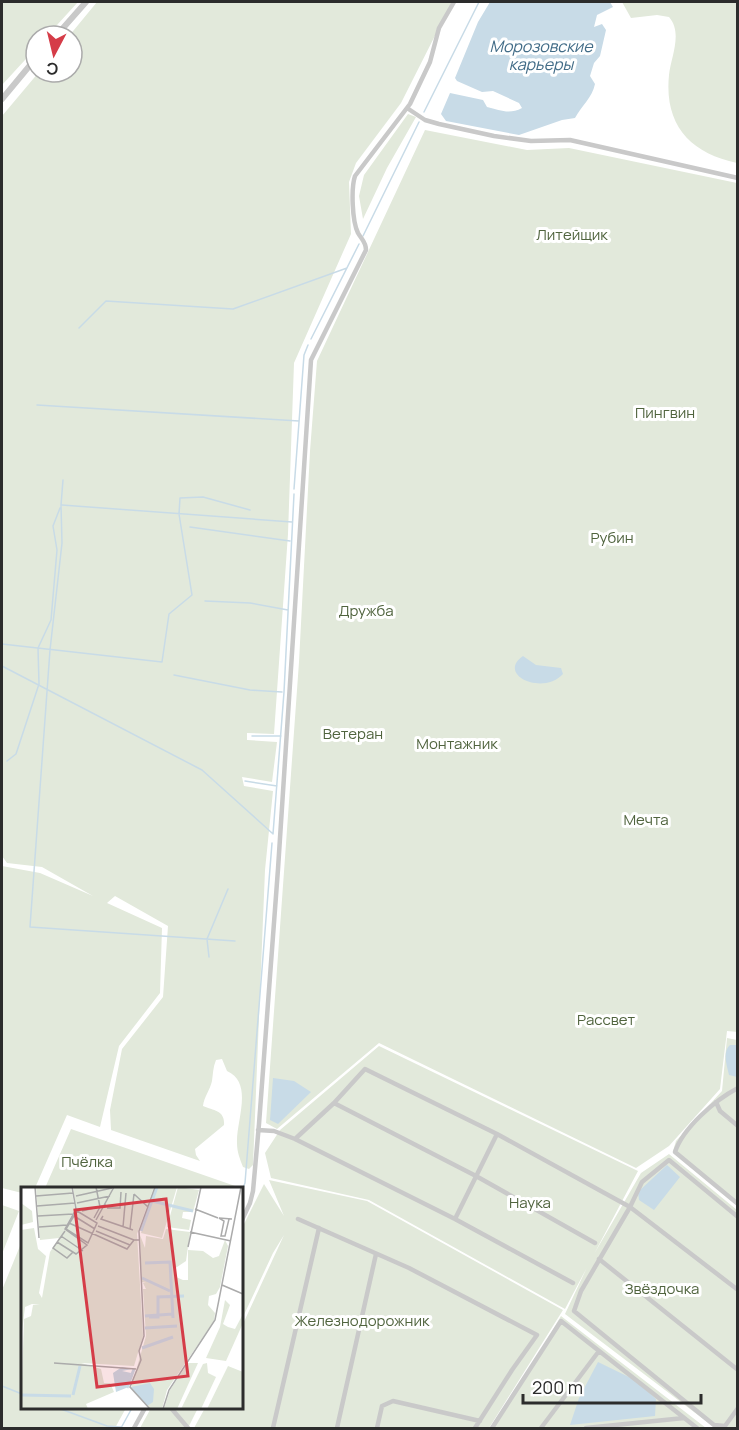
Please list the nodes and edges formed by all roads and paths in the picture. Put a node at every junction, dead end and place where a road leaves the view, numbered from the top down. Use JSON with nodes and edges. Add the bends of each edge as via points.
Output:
{"nodes":[{"id":1,"x":87,"y":2,"type":"edge"},
{"id":2,"x":454,"y":2,"type":"edge"},
{"id":3,"x":67,"y":24,"type":"edge"},
{"id":4,"x":24,"y":72,"type":"edge"},
{"id":5,"x":2,"y":99,"type":"edge"},
{"id":6,"x":407,"y":108,"type":"junction"},
{"id":7,"x":738,"y":178,"type":"edge"},
{"id":8,"x":738,"y":1088,"type":"edge"},
{"id":9,"x":716,"y":1102,"type":"junction"},
{"id":10,"x":334,"y":1103,"type":"junction"},
{"id":11,"x":738,"y":1126,"type":"edge"},
{"id":12,"x":258,"y":1130,"type":"junction"},
{"id":13,"x":497,"y":1134,"type":"junction"},
{"id":14,"x":295,"y":1138,"type":"junction"},
{"id":15,"x":476,"y":1176,"type":"junction"},
{"id":16,"x":738,"y":1204,"type":"edge"},
{"id":17,"x":630,"y":1207,"type":"junction"},
{"id":18,"x":738,"y":1217,"type":"edge"},
{"id":19,"x":243,"y":1218,"type":"edge"},
{"id":20,"x":298,"y":1219,"type":"dead end"},
{"id":21,"x":454,"y":1219,"type":"junction"},
{"id":22,"x":319,"y":1228,"type":"junction"},
{"id":23,"x":595,"y":1243,"type":"dead end"},
{"id":24,"x":376,"y":1254,"type":"junction"},
{"id":25,"x":599,"y":1259,"type":"junction"},
{"id":26,"x":573,"y":1282,"type":"dead end"},
{"id":27,"x":738,"y":1290,"type":"edge"},
{"id":28,"x":599,"y":1351,"type":"junction"},
{"id":29,"x":738,"y":1370,"type":"edge"},
{"id":30,"x":738,"y":1408,"type":"edge"},
{"id":31,"x":143,"y":1409,"type":"edge"},
{"id":32,"x":173,"y":1409,"type":"edge"},
{"id":33,"x":684,"y":1418,"type":"junction"},
{"id":34,"x":480,"y":1421,"type":"junction"},
{"id":35,"x":134,"y":1428,"type":"edge"},
{"id":36,"x":188,"y":1428,"type":"edge"},
{"id":37,"x":273,"y":1428,"type":"edge"},
{"id":38,"x":337,"y":1428,"type":"edge"},
{"id":39,"x":377,"y":1428,"type":"edge"},
{"id":40,"x":476,"y":1428,"type":"edge"},
{"id":41,"x":492,"y":1428,"type":"edge"},
{"id":42,"x":541,"y":1428,"type":"edge"},
{"id":43,"x":586,"y":1428,"type":"edge"},
{"id":44,"x":697,"y":1428,"type":"edge"}],
"edges":[{"from":1,"to":3,"type":"street"},
{"from":2,"to":6,"type":"street","via":[[439,28],[430,62]]},
{"from":4,"to":5,"type":"street"},
{"from":6,"to":7,"type":"street","via":[[432,122],[494,136],[531,141],[570,140]]},
{"from":6,"to":12,"type":"street","via":[[352,185],[356,225],[366,250],[311,360]]},
{"from":8,"to":9,"type":"street"},
{"from":9,"to":11,"type":"street","via":[[720,1111]]},
{"from":9,"to":16,"type":"street","via":[[679,1141],[675,1152]]},
{"from":10,"to":13,"type":"street","via":[[365,1069]]},
{"from":10,"to":14,"type":"street"},
{"from":10,"to":15,"type":"street"},
{"from":12,"to":14,"type":"street"},
{"from":12,"to":19,"type":"street","via":[[253,1191]]},
{"from":13,"to":15,"type":"street"},
{"from":13,"to":17,"type":"street"},
{"from":14,"to":21,"type":"street"},
{"from":15,"to":21,"type":"street"},
{"from":15,"to":23,"type":"street"},
{"from":17,"to":18,"type":"street","via":[[642,1182],[669,1160]]},
{"from":17,"to":25,"type":"street"},
{"from":17,"to":27,"type":"street"},
{"from":20,"to":22,"type":"street"},
{"from":21,"to":26,"type":"street"},
{"from":22,"to":24,"type":"street"},
{"from":22,"to":37,"type":"street"},
{"from":24,"to":34,"type":"street","via":[[537,1335]]},
{"from":24,"to":38,"type":"street"},
{"from":25,"to":29,"type":"street"},
{"from":25,"to":30,"type":"street","via":[[580,1291],[574,1311],[714,1425],[725,1426]]},
{"from":28,"to":33,"type":"street"},
{"from":28,"to":41,"type":"street","via":[[561,1321]]},
{"from":28,"to":42,"type":"street"},
{"from":31,"to":35,"type":"street"},
{"from":32,"to":36,"type":"street"},
{"from":33,"to":43,"type":"street"},
{"from":33,"to":44,"type":"street"},
{"from":34,"to":39,"type":"street","via":[[393,1401],[382,1406]]},
{"from":34,"to":40,"type":"street"}]}
